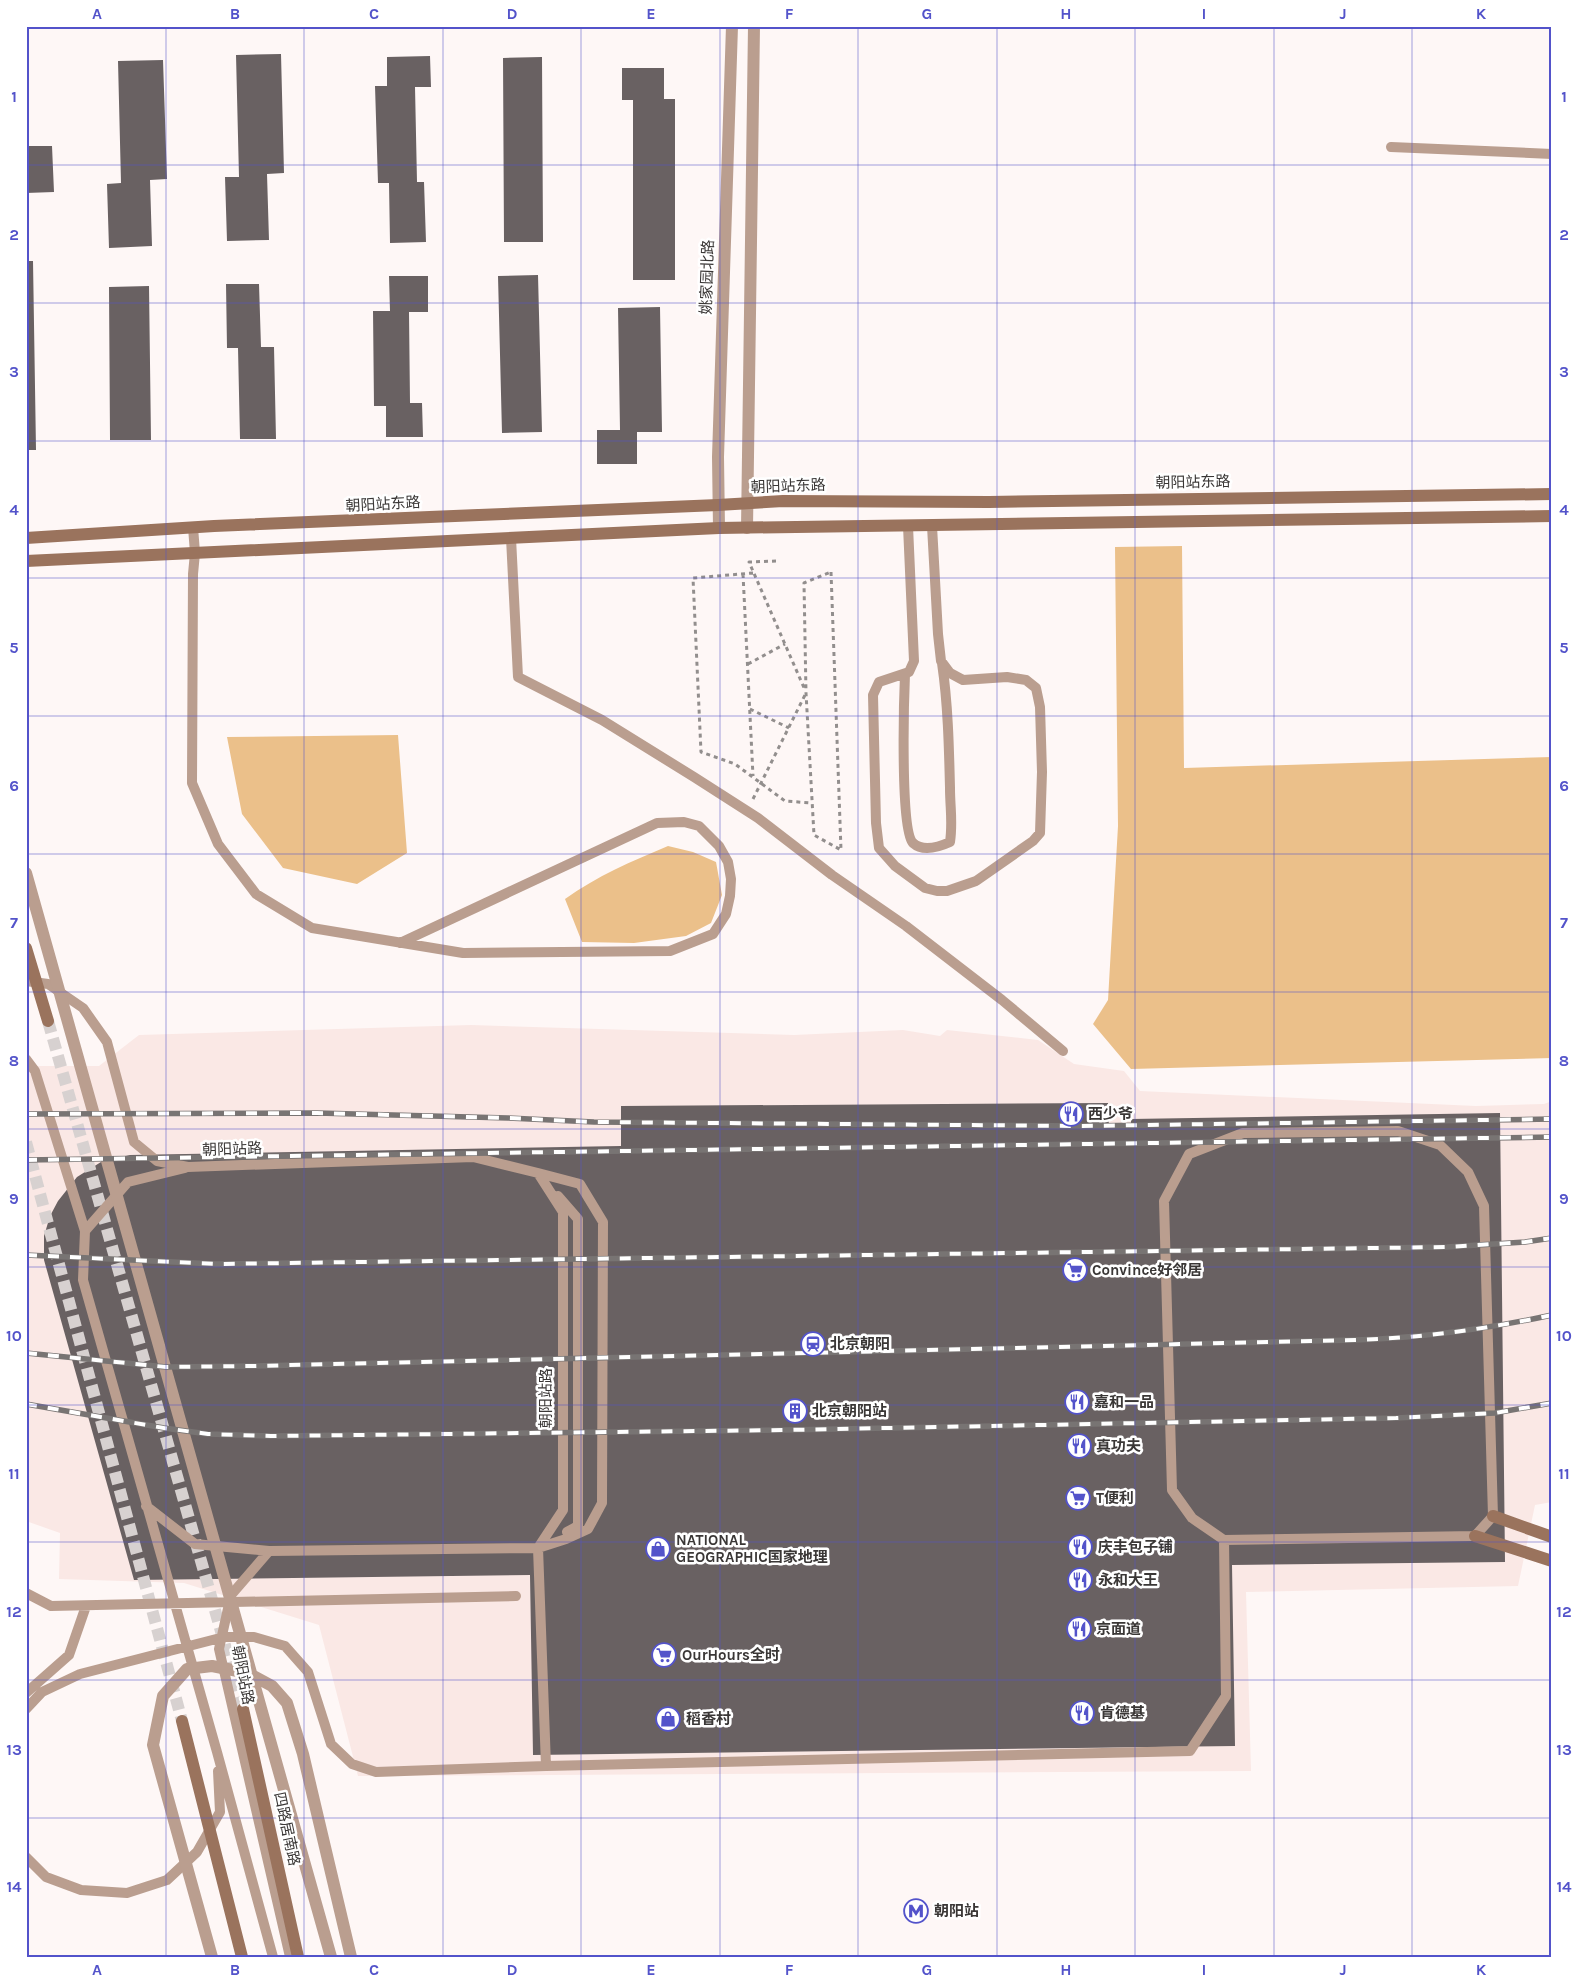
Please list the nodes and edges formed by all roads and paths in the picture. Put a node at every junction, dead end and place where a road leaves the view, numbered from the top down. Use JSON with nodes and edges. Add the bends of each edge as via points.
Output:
{"nodes":[{"id":1,"x":732,"y":26,"type":"edge"},
{"id":2,"x":754,"y":26,"type":"edge"},
{"id":3,"x":1391,"y":147,"type":"dead end"},
{"id":4,"x":1552,"y":154,"type":"edge"},
{"id":5,"x":1552,"y":494,"type":"edge"},
{"id":6,"x":747,"y":504,"type":"junction"},
{"id":7,"x":718,"y":505,"type":"junction"},
{"id":8,"x":1552,"y":516,"type":"edge"},
{"id":9,"x":908,"y":526,"type":"junction"},
{"id":10,"x":932,"y":526,"type":"junction"},
{"id":11,"x":193,"y":527,"type":"junction"},
{"id":12,"x":719,"y":528,"type":"junction"},
{"id":13,"x":747,"y":528,"type":"junction"},
{"id":14,"x":26,"y":538,"type":"edge"},
{"id":15,"x":511,"y":538,"type":"junction"},
{"id":16,"x":195,"y":552,"type":"junction"},
{"id":17,"x":26,"y":561,"type":"edge"},
{"id":18,"x":776,"y":561,"type":"dead end"},
{"id":19,"x":754,"y":573,"type":"junction"},
{"id":20,"x":743,"y":574,"type":"junction"},
{"id":21,"x":785,"y":644,"type":"junction"},
{"id":22,"x":941,"y":661,"type":"junction"},
{"id":23,"x":748,"y":664,"type":"junction"},
{"id":24,"x":905,"y":674,"type":"junction"},
{"id":25,"x":806,"y":693,"type":"junction"},
{"id":26,"x":750,"y":709,"type":"junction"},
{"id":27,"x":789,"y":728,"type":"junction"},
{"id":28,"x":753,"y":776,"type":"junction"},
{"id":29,"x":762,"y":782,"type":"junction"},
{"id":30,"x":812,"y":803,"type":"junction"},
{"id":31,"x":747,"y":812,"type":"junction"},
{"id":32,"x":26,"y":873,"type":"edge"},
{"id":33,"x":400,"y":944,"type":"junction"},
{"id":34,"x":26,"y":948,"type":"edge"},
{"id":35,"x":26,"y":981,"type":"edge"},
{"id":36,"x":48,"y":1021,"type":"tunnel mouth"},
{"id":37,"x":1063,"y":1050,"type":"dead end"},
{"id":38,"x":26,"y":1058,"type":"edge"},
{"id":39,"x":188,"y":1167,"type":"junction"},
{"id":40,"x":538,"y":1173,"type":"junction"},
{"id":41,"x":85,"y":1231,"type":"junction"},
{"id":42,"x":146,"y":1506,"type":"junction"},
{"id":43,"x":1493,"y":1516,"type":"junction"},
{"id":44,"x":1475,"y":1536,"type":"junction"},
{"id":45,"x":1552,"y":1537,"type":"edge"},
{"id":46,"x":1224,"y":1540,"type":"junction"},
{"id":47,"x":538,"y":1548,"type":"junction"},
{"id":48,"x":269,"y":1551,"type":"junction"},
{"id":49,"x":1552,"y":1562,"type":"edge"},
{"id":50,"x":26,"y":1593,"type":"edge"},
{"id":51,"x":516,"y":1596,"type":"dead end"},
{"id":52,"x":86,"y":1606,"type":"junction"},
{"id":53,"x":26,"y":1693,"type":"edge"},
{"id":54,"x":26,"y":1709,"type":"edge"},
{"id":55,"x":244,"y":1709,"type":"tunnel mouth"},
{"id":56,"x":182,"y":1721,"type":"tunnel mouth"},
{"id":57,"x":217,"y":1752,"type":"junction"},
{"id":58,"x":546,"y":1766,"type":"junction"},
{"id":59,"x":26,"y":1857,"type":"edge"},
{"id":60,"x":212,"y":1957,"type":"edge"},
{"id":61,"x":242,"y":1957,"type":"edge"},
{"id":62,"x":273,"y":1957,"type":"edge"},
{"id":63,"x":290,"y":1957,"type":"edge"},
{"id":64,"x":298,"y":1957,"type":"edge"},
{"id":65,"x":331,"y":1957,"type":"edge"},
{"id":66,"x":351,"y":1957,"type":"edge"}],
"edges":[{"from":1,"to":7,"type":"street","name":"姚家园北路"},
{"from":2,"to":6,"type":"street"},
{"from":3,"to":4,"type":"lane"},
{"from":5,"to":6,"type":"main road","name":"朝阳站东路","via":[[989,502],[783,501]]},
{"from":6,"to":7,"type":"main road","name":"朝阳站东路"},
{"from":6,"to":13,"type":"street"},
{"from":7,"to":11,"type":"main road","name":"朝阳站东路"},
{"from":7,"to":12,"type":"street","name":"姚家园北路"},
{"from":8,"to":10,"type":"main road"},
{"from":9,"to":10,"type":"main road"},
{"from":9,"to":13,"type":"main road"},
{"from":9,"to":24,"type":"lane","via":[[914,661]]},
{"from":10,"to":22,"type":"lane"},
{"from":11,"to":14,"type":"main road","name":"朝阳站东路"},
{"from":11,"to":16,"type":"lane"},
{"from":12,"to":13,"type":"main road"},
{"from":12,"to":15,"type":"main road"},
{"from":15,"to":16,"type":"main road"},
{"from":15,"to":31,"type":"lane","via":[[518,677],[602,720]]},
{"from":16,"to":17,"type":"main road"},
{"from":16,"to":33,"type":"lane","via":[[192,783],[218,844],[256,894],[312,928]]},
{"from":18,"to":19,"type":"path","via":[[749,562]]},
{"from":19,"to":20,"type":"path"},
{"from":19,"to":21,"type":"path"},
{"from":20,"to":23,"type":"path"},
{"from":20,"to":28,"type":"path","via":[[693,578],[701,752],[735,764]]},
{"from":21,"to":23,"type":"path"},
{"from":21,"to":25,"type":"path"},
{"from":22,"to":24,"type":"lane","via":[[950,747],[952,823],[950,842],[938,848],[924,848],[913,842],[907,830]]},
{"from":22,"to":24,"type":"lane","via":[[950,674],[963,680],[1007,677],[1026,680],[1036,688],[1040,707],[1042,772],[1040,833],[976,881],[947,891],[925,888],[895,866],[879,848],[873,696],[879,682]]},
{"from":23,"to":26,"type":"path"},
{"from":25,"to":27,"type":"path"},
{"from":25,"to":30,"type":"path"},
{"from":25,"to":30,"type":"path","via":[[804,584],[831,572],[841,850],[814,835]]},
{"from":26,"to":27,"type":"path"},
{"from":26,"to":28,"type":"path"},
{"from":27,"to":29,"type":"path"},
{"from":28,"to":29,"type":"path"},
{"from":29,"to":30,"type":"path","via":[[785,801]]},
{"from":29,"to":31,"type":"path"},
{"from":31,"to":37,"type":"lane","via":[[906,926]]},
{"from":32,"to":65,"type":"street"},
{"from":33,"to":33,"type":"lane","via":[[463,953],[670,951],[713,934],[726,914],[730,896],[728,862],[719,846],[699,826],[684,822],[657,823]]},
{"from":34,"to":36,"type":"main road"},
{"from":35,"to":39,"type":"lane","name":"朝阳站路","via":[[48,984],[83,1008],[107,1042],[134,1142],[157,1161]]},
{"from":38,"to":41,"type":"lane","via":[[35,1070]]},
{"from":39,"to":40,"type":"lane","name":"朝阳站路","via":[[473,1157]]},
{"from":39,"to":41,"type":"lane","via":[[128,1182]]},
{"from":40,"to":47,"type":"lane","name":"朝阳站路","via":[[563,1212],[563,1510]]},
{"from":40,"to":47,"type":"lane","via":[[578,1219],[578,1526]]},
{"from":40,"to":47,"type":"lane","via":[[580,1184],[603,1222],[603,1232],[602,1503],[588,1529]]},
{"from":41,"to":42,"type":"lane","via":[[83,1280]]},
{"from":42,"to":48,"type":"lane","via":[[195,1544]]},
{"from":42,"to":57,"type":"lane"},
{"from":43,"to":44,"type":"lane"},
{"from":43,"to":45,"type":"main road"},
{"from":43,"to":46,"type":"lane","via":[[1484,1206],[1468,1172],[1440,1145],[1398,1131],[1243,1133],[1189,1154],[1164,1201],[1172,1490],[1192,1518]]},
{"from":44,"to":46,"type":"lane"},
{"from":44,"to":49,"type":"main road"},
{"from":46,"to":58,"type":"lane","via":[[1226,1696],[1190,1751]]},
{"from":47,"to":48,"type":"lane"},
{"from":47,"to":58,"type":"lane"},
{"from":48,"to":63,"type":"lane","name":"朝阳站路","via":[[231,1595],[219,1649]]},
{"from":50,"to":52,"type":"lane","via":[[51,1606]]},
{"from":51,"to":52,"type":"lane"},
{"from":52,"to":53,"type":"lane","via":[[69,1655]]},
{"from":54,"to":58,"type":"lane","via":[[42,1692],[80,1674],[224,1637],[254,1637],[285,1646],[308,1672],[331,1744],[352,1764],[376,1772]]},
{"from":55,"to":64,"type":"main road","name":"四路居南路"},
{"from":56,"to":61,"type":"main road"},
{"from":57,"to":59,"type":"lane","via":[[220,1812],[197,1852],[167,1880],[127,1893],[81,1890],[46,1876]]},
{"from":57,"to":62,"type":"lane"},
{"from":60,"to":66,"type":"street","via":[[153,1745],[163,1696],[187,1669],[212,1666],[248,1673],[272,1686],[287,1703],[303,1754]]}]}
